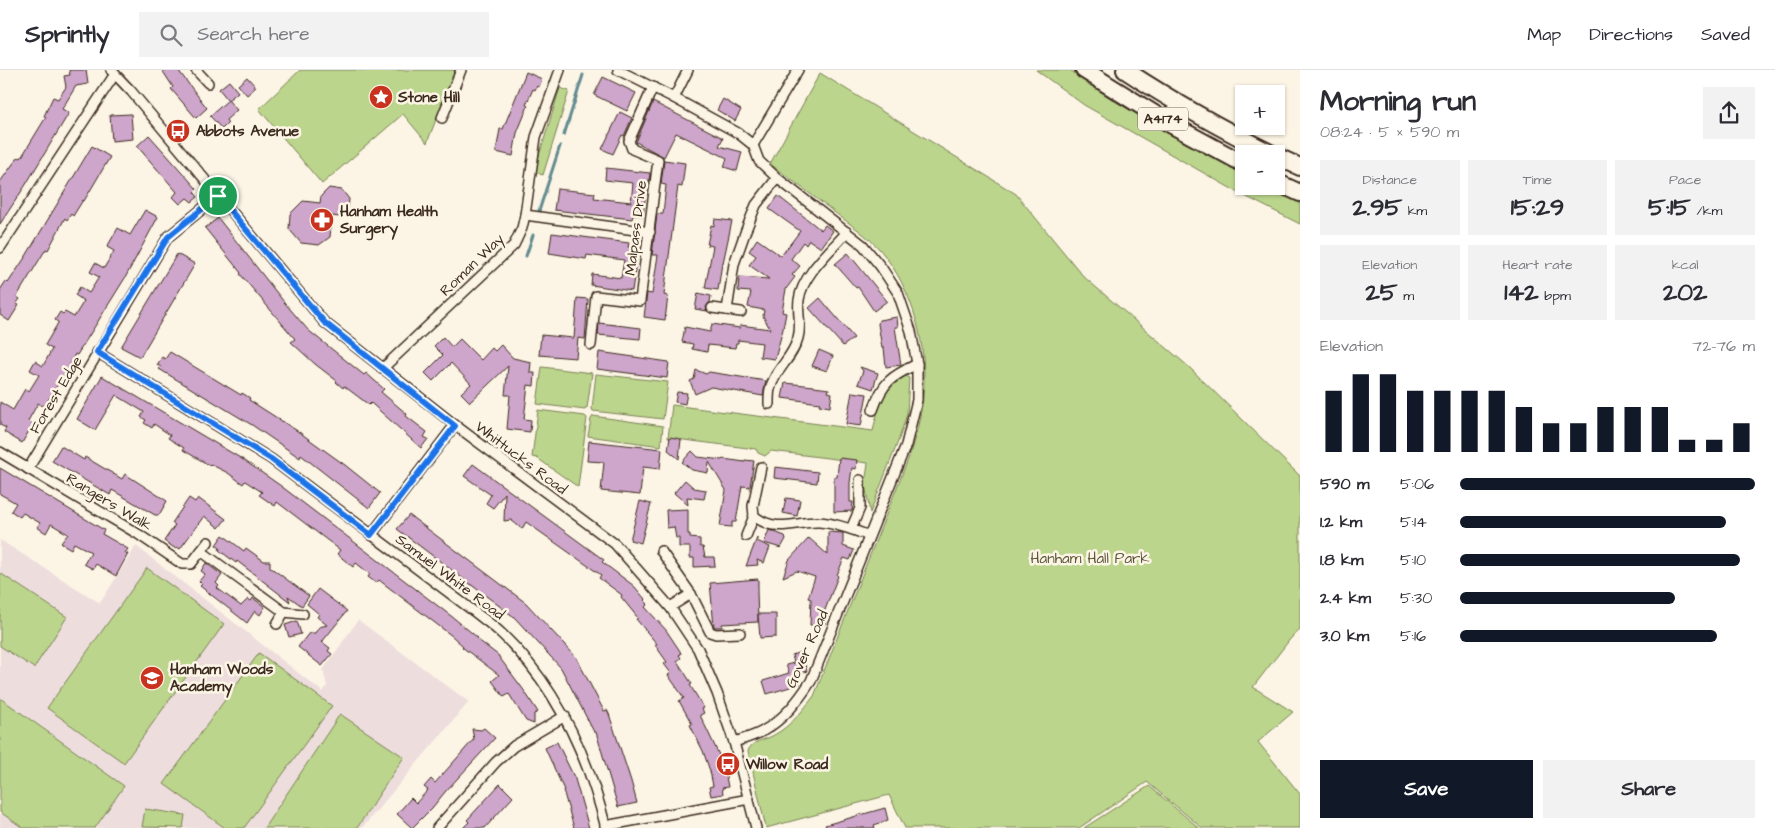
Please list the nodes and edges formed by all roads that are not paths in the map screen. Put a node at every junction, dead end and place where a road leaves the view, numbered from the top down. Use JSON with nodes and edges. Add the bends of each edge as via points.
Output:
{"nodes":[{"id":1,"x":196,"y":70,"type":"edge"},
{"id":2,"x":461,"y":70,"type":"edge"},
{"id":3,"x":560,"y":70,"type":"edge"},
{"id":4,"x":618,"y":70,"type":"edge"},
{"id":5,"x":688,"y":70,"type":"edge"},
{"id":6,"x":798,"y":70,"type":"edge"},
{"id":7,"x":1084,"y":70,"type":"edge"},
{"id":8,"x":1125,"y":70,"type":"edge"},
{"id":9,"x":113,"y":72,"type":"edge"},
{"id":10,"x":208,"y":83,"type":"dead end"},
{"id":11,"x":653,"y":87,"type":"junction"},
{"id":12,"x":674,"y":98,"type":"junction"},
{"id":13,"x":442,"y":118,"type":"dead end"},
{"id":14,"x":753,"y":145,"type":"junction"},
{"id":15,"x":1253,"y":145,"type":"edge"},
{"id":16,"x":1235,"y":159,"type":"edge"},
{"id":17,"x":1285,"y":160,"type":"edge"},
{"id":18,"x":1300,"y":167,"type":"edge"},
{"id":19,"x":777,"y":178,"type":"junction"},
{"id":20,"x":1285,"y":186,"type":"edge"},
{"id":21,"x":1300,"y":193,"type":"edge"},
{"id":22,"x":218,"y":196,"type":"junction"},
{"id":23,"x":525,"y":215,"type":"junction"},
{"id":24,"x":650,"y":232,"type":"junction"},
{"id":25,"x":847,"y":232,"type":"junction"},
{"id":26,"x":0,"y":248,"type":"edge"},
{"id":27,"x":712,"y":308,"type":"dead end"},
{"id":28,"x":727,"y":310,"type":"junction"},
{"id":29,"x":741,"y":312,"type":"dead end"},
{"id":30,"x":591,"y":345,"type":"dead end"},
{"id":31,"x":97,"y":352,"type":"junction"},
{"id":32,"x":917,"y":364,"type":"junction"},
{"id":33,"x":382,"y":369,"type":"junction"},
{"id":34,"x":769,"y":404,"type":"dead end"},
{"id":35,"x":873,"y":410,"type":"dead end"},
{"id":36,"x":455,"y":426,"type":"junction"},
{"id":37,"x":0,"y":452,"type":"edge"},
{"id":38,"x":761,"y":466,"type":"dead end"},
{"id":39,"x":28,"y":469,"type":"junction"},
{"id":40,"x":860,"y":480,"type":"dead end"},
{"id":41,"x":754,"y":516,"type":"junction"},
{"id":42,"x":851,"y":529,"type":"junction"},
{"id":43,"x":371,"y":535,"type":"junction"},
{"id":44,"x":746,"y":536,"type":"dead end"},
{"id":45,"x":869,"y":536,"type":"junction"},
{"id":46,"x":208,"y":542,"type":"dead end"},
{"id":47,"x":201,"y":551,"type":"junction"},
{"id":48,"x":661,"y":551,"type":"dead end"},
{"id":49,"x":691,"y":594,"type":"junction"},
{"id":50,"x":670,"y":607,"type":"junction"},
{"id":51,"x":284,"y":612,"type":"junction"},
{"id":52,"x":303,"y":614,"type":"dead end"},
{"id":53,"x":277,"y":624,"type":"dead end"},
{"id":54,"x":740,"y":633,"type":"dead end"},
{"id":55,"x":565,"y":716,"type":"junction"},
{"id":56,"x":734,"y":742,"type":"junction"},
{"id":57,"x":750,"y":799,"type":"junction"},
{"id":58,"x":605,"y":827,"type":"edge"},
{"id":59,"x":436,"y":828,"type":"edge"},
{"id":60,"x":756,"y":828,"type":"edge"}],
"edges":[{"from":1,"to":10,"type":"street"},
{"from":2,"to":13,"type":"street"},
{"from":3,"to":23,"type":"street","name":"Roman Way","via":[[536,137]]},
{"from":4,"to":11,"type":"street"},
{"from":5,"to":12,"type":"street"},
{"from":6,"to":14,"type":"street"},
{"from":7,"to":16,"type":"highway","number":"A4174","via":[[1172,125]]},
{"from":8,"to":15,"type":"highway","number":"A4174"},
{"from":9,"to":22,"type":"street","name":"Whittucks Road"},
{"from":9,"to":26,"type":"street"},
{"from":11,"to":12,"type":"street"},
{"from":11,"to":24,"type":"street","name":"Malpass Drive","via":[[629,141],[632,149],[658,160]]},
{"from":12,"to":14,"type":"street","via":[[738,133]]},
{"from":14,"to":19,"type":"street","name":"Gover Road","via":[[759,161]]},
{"from":17,"to":18,"type":"highway"},
{"from":19,"to":25,"type":"street","name":"Gover Road"},
{"from":19,"to":28,"type":"street","via":[[756,205],[746,230],[734,264]]},
{"from":20,"to":21,"type":"highway"},
{"from":22,"to":31,"type":"street","name":"Forest Edge","via":[[168,237]]},
{"from":22,"to":33,"type":"street","name":"Whittucks Road","via":[[324,322]]},
{"from":23,"to":24,"type":"street"},
{"from":23,"to":33,"type":"street","name":"Roman Way","via":[[514,246]]},
{"from":24,"to":30,"type":"street","name":"Malpass Drive","via":[[640,301],[596,296]]},
{"from":25,"to":32,"type":"street","name":"Gover Road","via":[[881,266],[898,293],[911,331]]},
{"from":25,"to":34,"type":"street","via":[[801,289],[798,338],[791,355],[776,373]]},
{"from":27,"to":28,"type":"street"},
{"from":28,"to":29,"type":"street"},
{"from":31,"to":39,"type":"street","name":"Forest Edge"},
{"from":31,"to":43,"type":"street","name":"Samuel White Road","via":[[271,459]]},
{"from":32,"to":35,"type":"street","via":[[894,375],[879,392]]},
{"from":32,"to":45,"type":"street","name":"Gover Road","via":[[917,400],[906,445]]},
{"from":33,"to":36,"type":"street","name":"Whittucks Road"},
{"from":36,"to":43,"type":"street"},
{"from":36,"to":50,"type":"street","name":"Whittucks Road","via":[[615,544]]},
{"from":37,"to":39,"type":"street","name":"Rangers Walk"},
{"from":38,"to":41,"type":"street"},
{"from":39,"to":47,"type":"street","name":"Rangers Walk","via":[[182,564],[191,564]]},
{"from":40,"to":42,"type":"street","via":[[860,508]]},
{"from":41,"to":42,"type":"street","via":[[762,523],[795,525],[819,522]]},
{"from":41,"to":44,"type":"street"},
{"from":42,"to":45,"type":"street"},
{"from":43,"to":55,"type":"street","name":"Samuel White Road","via":[[502,634],[542,680]]},
{"from":45,"to":56,"type":"street","name":"Gover Road","via":[[811,681],[787,713],[762,732]]},
{"from":46,"to":47,"type":"street","name":"Rangers Walk"},
{"from":47,"to":51,"type":"street"},
{"from":48,"to":49,"type":"street"},
{"from":49,"to":50,"type":"street"},
{"from":49,"to":54,"type":"street","via":[[710,632]]},
{"from":50,"to":56,"type":"street","name":"Whittucks Road","via":[[698,648]]},
{"from":51,"to":52,"type":"street"},
{"from":51,"to":53,"type":"street"},
{"from":55,"to":58,"type":"street","name":"Samuel White Road","via":[[588,767]]},
{"from":55,"to":59,"type":"street","via":[[514,746]]},
{"from":56,"to":57,"type":"street","name":"Whittucks Road"},
{"from":57,"to":58,"type":"street"},
{"from":57,"to":60,"type":"street","name":"Whittucks Road"}]}
